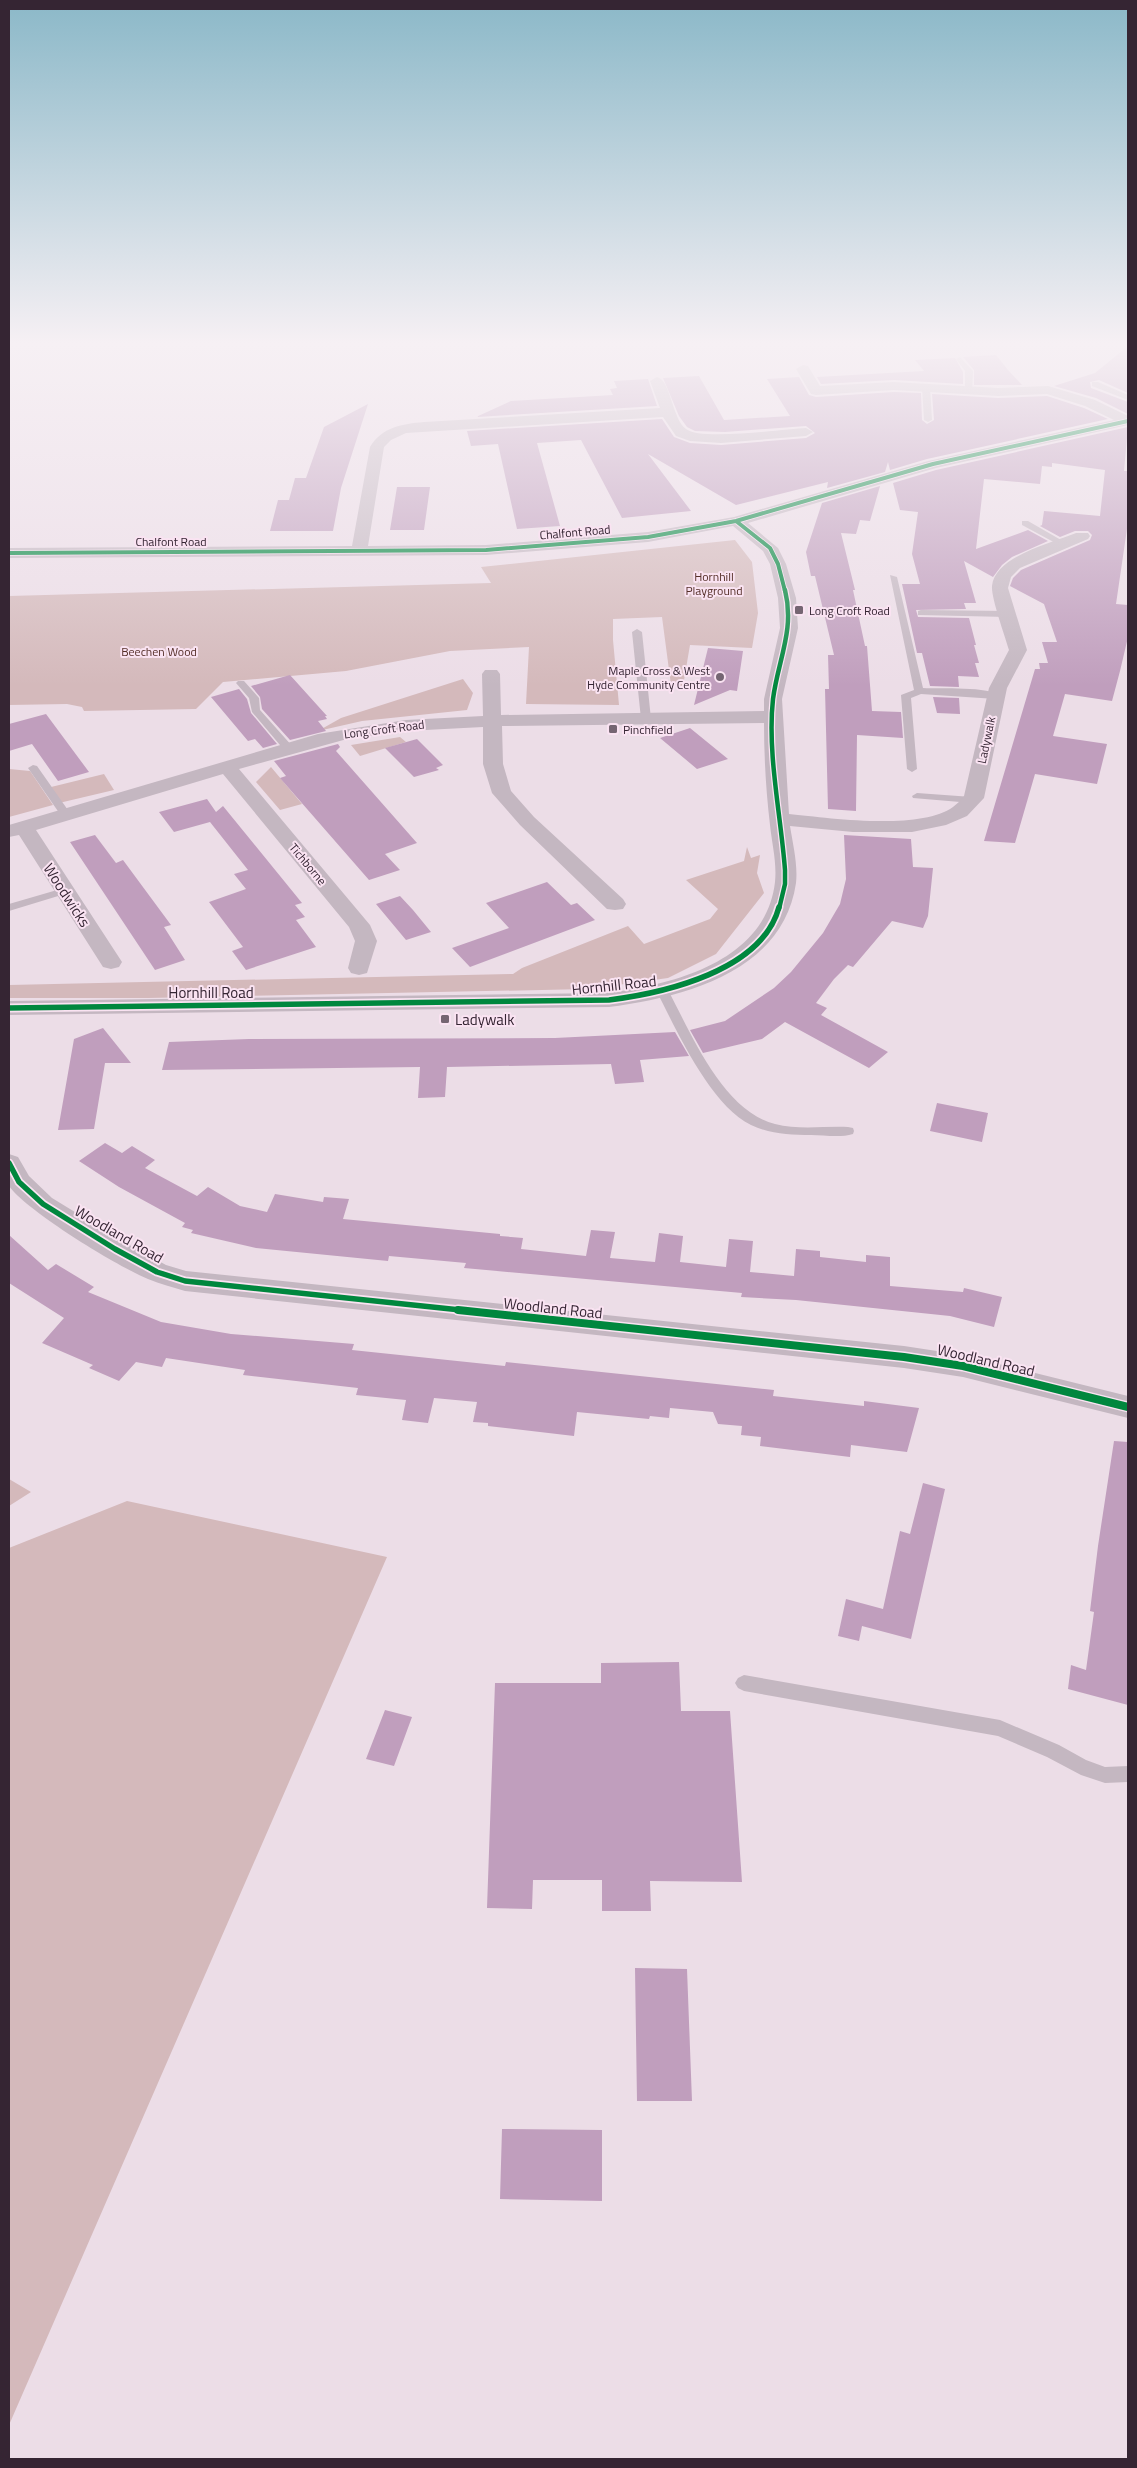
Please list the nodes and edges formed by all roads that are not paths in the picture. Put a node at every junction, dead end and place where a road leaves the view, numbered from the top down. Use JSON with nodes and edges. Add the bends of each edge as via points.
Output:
{"nodes":[{"id":1,"x":375,"y":456,"type":"edge"},
{"id":2,"x":968,"y":456,"type":"edge"},
{"id":3,"x":736,"y":521,"type":"junction"},
{"id":4,"x":1025,"y":523,"type":"dead end"},
{"id":5,"x":1073,"y":540,"type":"joint"},
{"id":6,"x":359,"y":551,"type":"junction"},
{"id":7,"x":9,"y":553,"type":"edge"},
{"id":8,"x":893,"y":577,"type":"dead end"},
{"id":9,"x":921,"y":614,"type":"dead end"},
{"id":10,"x":1008,"y":614,"type":"junction"},
{"id":11,"x":637,"y":632,"type":"dead end"},
{"id":12,"x":491,"y":674,"type":"dead end"},
{"id":13,"x":241,"y":684,"type":"dead end"},
{"id":14,"x":919,"y":690,"type":"junction"},
{"id":15,"x":996,"y":696,"type":"junction"},
{"id":16,"x":773,"y":717,"type":"junction"},
{"id":17,"x":646,"y":719,"type":"junction"},
{"id":18,"x":492,"y":721,"type":"junction"},
{"id":19,"x":289,"y":749,"type":"junction"},
{"id":20,"x":228,"y":767,"type":"junction"},
{"id":21,"x":33,"y":768,"type":"dead end"},
{"id":22,"x":912,"y":769,"type":"dead end"},
{"id":23,"x":917,"y":796,"type":"dead end"},
{"id":24,"x":972,"y":800,"type":"junction"},
{"id":25,"x":66,"y":815,"type":"junction"},
{"id":26,"x":779,"y":819,"type":"junction"},
{"id":27,"x":16,"y":829,"type":"edge"},
{"id":28,"x":64,"y":891,"type":"junction"},
{"id":29,"x":615,"y":904,"type":"dead end"},
{"id":30,"x":9,"y":908,"type":"edge"},
{"id":31,"x":111,"y":962,"type":"dead end"},
{"id":32,"x":359,"y":968,"type":"dead end"},
{"id":33,"x":663,"y":992,"type":"junction"},
{"id":34,"x":9,"y":1008,"type":"edge"},
{"id":35,"x":848,"y":1131,"type":"dead end"},
{"id":36,"x":9,"y":1163,"type":"edge"},
{"id":37,"x":1128,"y":1407,"type":"edge"},
{"id":38,"x":744,"y":1683,"type":"dead end"},
{"id":39,"x":1128,"y":1774,"type":"edge"}],
"edges":[{"from":1,"to":6,"type":"street"},
{"from":2,"to":3,"type":"street","name":"Chalfont Road"},
{"from":3,"to":6,"type":"street","name":"Chalfont Road","via":[[596,542],[486,550]]},
{"from":3,"to":16,"type":"street","name":"Hornhill Road","via":[[770,548],[787,598],[789,628]]},
{"from":4,"to":5,"type":"lane"},
{"from":5,"to":10,"type":"street","name":"Ladywalk","via":[[1008,568],[1000,588]]},
{"from":6,"to":7,"type":"street","name":"Chalfont Road"},
{"from":8,"to":14,"type":"lane"},
{"from":9,"to":10,"type":"lane"},
{"from":10,"to":15,"type":"street","name":"Ladywalk","via":[[1018,650]]},
{"from":11,"to":17,"type":"lane"},
{"from":12,"to":18,"type":"street"},
{"from":13,"to":19,"type":"lane","via":[[254,698],[255,710]]},
{"from":14,"to":15,"type":"lane"},
{"from":14,"to":22,"type":"lane","via":[[914,695],[906,695]]},
{"from":15,"to":24,"type":"street","name":"Ladywalk"},
{"from":16,"to":17,"type":"street","name":"Long Croft Road"},
{"from":16,"to":26,"type":"street","name":"Hornhill Road"},
{"from":17,"to":18,"type":"street","name":"Long Croft Road"},
{"from":18,"to":19,"type":"street","name":"Long Croft Road","via":[[440,722],[361,731]]},
{"from":18,"to":29,"type":"street","via":[[493,764],[502,792],[527,821]]},
{"from":19,"to":20,"type":"street","name":"Long Croft Road"},
{"from":20,"to":25,"type":"street","name":"Long Croft Road"},
{"from":20,"to":32,"type":"street","name":"Tichborne","via":[[359,925],[366,941]]},
{"from":21,"to":25,"type":"lane"},
{"from":23,"to":24,"type":"lane"},
{"from":24,"to":26,"type":"street","via":[[962,811],[910,827]]},
{"from":25,"to":27,"type":"street","name":"Long Croft Road"},
{"from":26,"to":33,"type":"street","name":"Hornhill Road","via":[[785,883],[773,922],[745,954],[709,976]]},
{"from":27,"to":28,"type":"street","name":"Woodwicks"},
{"from":28,"to":30,"type":"lane"},
{"from":28,"to":31,"type":"street","name":"Woodwicks"},
{"from":33,"to":34,"type":"street","name":"Hornhill Road","via":[[618,999],[559,1002]]},
{"from":33,"to":35,"type":"lane","via":[[721,1091],[744,1114],[772,1128]]},
{"from":36,"to":37,"type":"street","name":"Woodland Road","via":[[19,1182],[43,1204],[157,1272],[185,1281],[904,1357],[963,1366]]},
{"from":38,"to":39,"type":"lane","via":[[1000,1728],[1105,1776]]}]}
